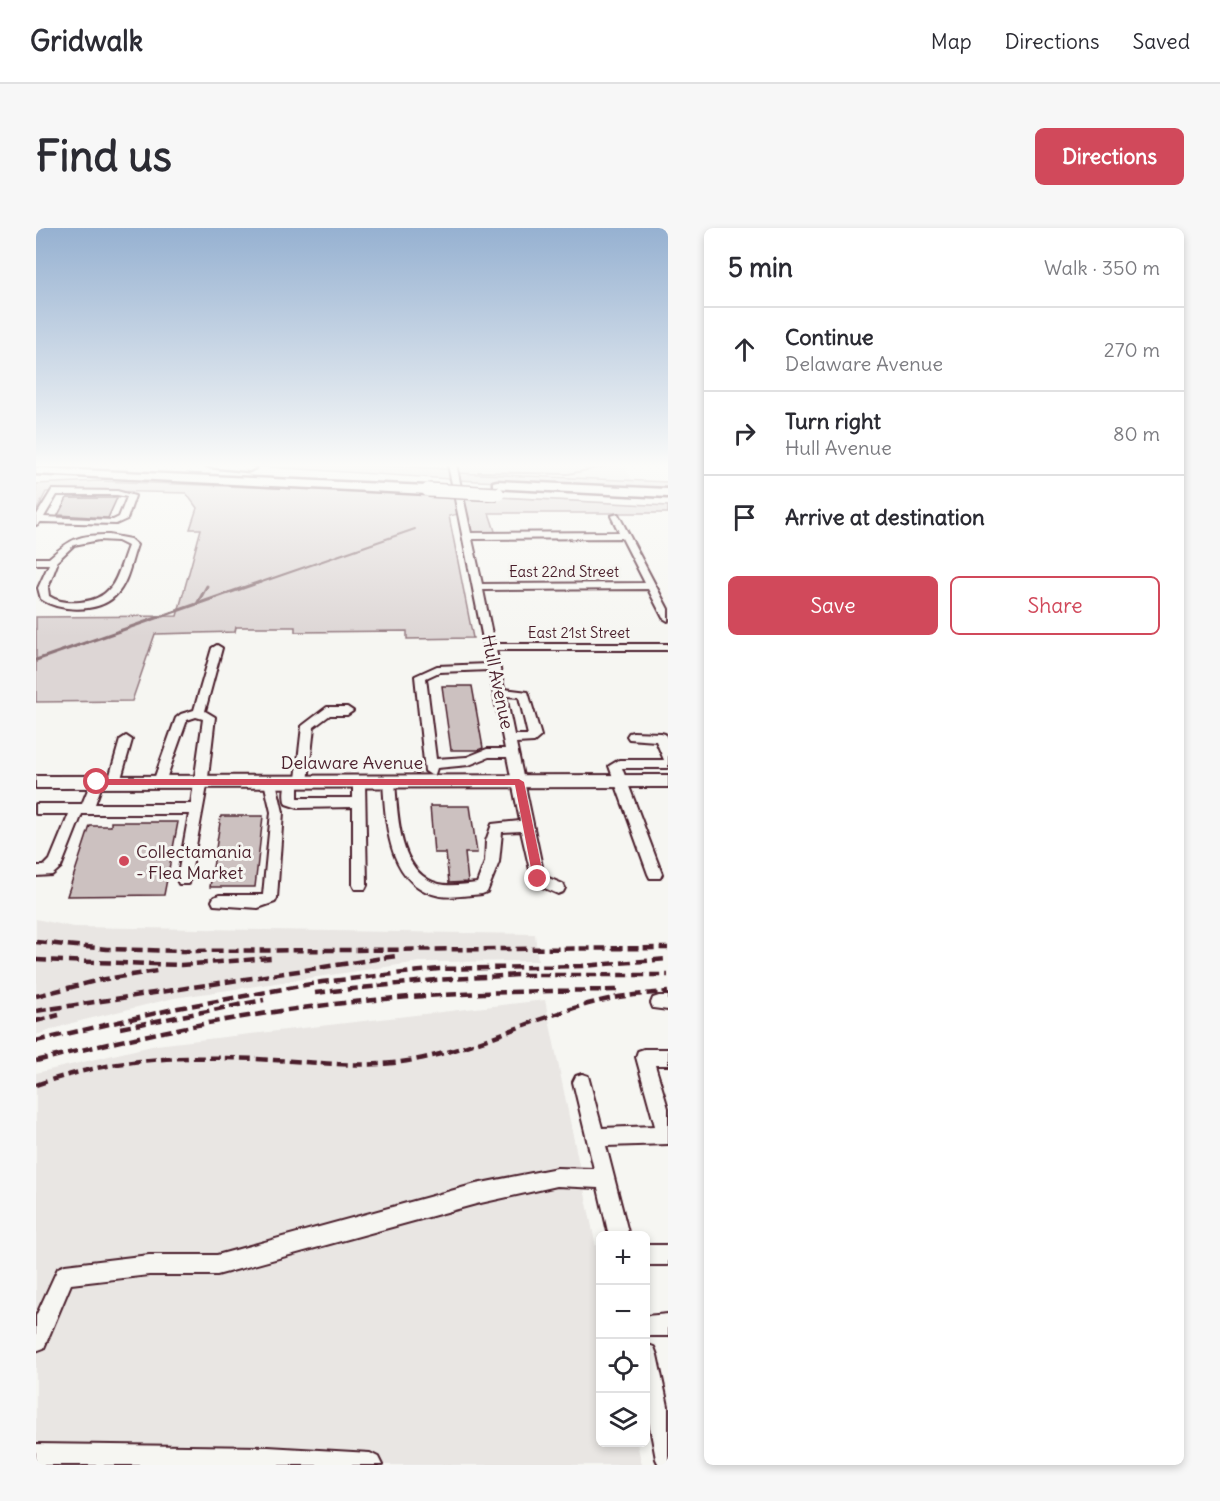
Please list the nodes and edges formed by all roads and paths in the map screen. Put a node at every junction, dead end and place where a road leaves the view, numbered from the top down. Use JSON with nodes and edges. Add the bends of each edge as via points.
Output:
{"nodes":[{"id":1,"x":92,"y":522,"type":"edge"},
{"id":2,"x":113,"y":522,"type":"edge"},
{"id":3,"x":464,"y":522,"type":"edge"},
{"id":4,"x":618,"y":522,"type":"edge"},
{"id":5,"x":467,"y":536,"type":"junction"},
{"id":6,"x":625,"y":536,"type":"junction"},
{"id":7,"x":36,"y":561,"type":"edge"},
{"id":8,"x":51,"y":561,"type":"junction"},
{"id":9,"x":478,"y":586,"type":"junction"},
{"id":10,"x":651,"y":586,"type":"junction"},
{"id":11,"x":668,"y":618,"type":"edge"},
{"id":12,"x":491,"y":647,"type":"junction"},
{"id":13,"x":668,"y":647,"type":"edge"},
{"id":14,"x":218,"y":648,"type":"dead end"},
{"id":15,"x":495,"y":667,"type":"junction"},
{"id":16,"x":500,"y":692,"type":"junction"},
{"id":17,"x":347,"y":711,"type":"dead end"},
{"id":18,"x":199,"y":714,"type":"junction"},
{"id":19,"x":633,"y":736,"type":"dead end"},
{"id":20,"x":510,"y":739,"type":"junction"},
{"id":21,"x":126,"y":740,"type":"dead end"},
{"id":22,"x":513,"y":753,"type":"junction"},
{"id":23,"x":668,"y":757,"type":"edge"},
{"id":24,"x":431,"y":764,"type":"junction"},
{"id":25,"x":668,"y":764,"type":"edge"},
{"id":26,"x":668,"y":781,"type":"edge"},
{"id":27,"x":36,"y":782,"type":"edge"},
{"id":28,"x":105,"y":782,"type":"junction"},
{"id":29,"x":159,"y":782,"type":"junction"},
{"id":30,"x":202,"y":782,"type":"junction"},
{"id":31,"x":270,"y":782,"type":"junction"},
{"id":32,"x":297,"y":782,"type":"junction"},
{"id":33,"x":359,"y":782,"type":"junction"},
{"id":34,"x":389,"y":782,"type":"junction"},
{"id":35,"x":431,"y":782,"type":"junction"},
{"id":36,"x":519,"y":782,"type":"junction"},
{"id":37,"x":620,"y":782,"type":"junction"},
{"id":38,"x":359,"y":802,"type":"junction"},
{"id":39,"x":36,"y":809,"type":"edge"},
{"id":40,"x":82,"y":809,"type":"junction"},
{"id":41,"x":196,"y":809,"type":"junction"},
{"id":42,"x":528,"y":826,"type":"junction"},
{"id":43,"x":36,"y":871,"type":"edge"},
{"id":44,"x":655,"y":874,"type":"dead end"},
{"id":45,"x":184,"y":880,"type":"dead end"},
{"id":46,"x":360,"y":885,"type":"dead end"},
{"id":47,"x":558,"y":888,"type":"dead end"},
{"id":48,"x":219,"y":901,"type":"dead end"},
{"id":49,"x":668,"y":1056,"type":"edge"},
{"id":50,"x":582,"y":1082,"type":"dead end"},
{"id":51,"x":662,"y":1102,"type":"edge"},
{"id":52,"x":595,"y":1137,"type":"junction"},
{"id":53,"x":605,"y":1179,"type":"junction"},
{"id":54,"x":618,"y":1231,"type":"edge"},
{"id":55,"x":668,"y":1255,"type":"edge"},
{"id":56,"x":650,"y":1256,"type":"edge"},
{"id":57,"x":668,"y":1325,"type":"edge"},
{"id":58,"x":650,"y":1326,"type":"edge"},
{"id":59,"x":36,"y":1340,"type":"edge"},
{"id":60,"x":650,"y":1378,"type":"edge"},
{"id":61,"x":36,"y":1456,"type":"edge"},
{"id":62,"x":668,"y":1459,"type":"edge"},
{"id":63,"x":320,"y":1464,"type":"edge"},
{"id":64,"x":370,"y":1465,"type":"edge"}],
"edges":[{"from":1,"to":2,"type":"street"},
{"from":3,"to":5,"type":"street","name":"Hull Avenue"},
{"from":4,"to":6,"type":"street"},
{"from":5,"to":6,"type":"street"},
{"from":5,"to":9,"type":"street","name":"Hull Avenue"},
{"from":6,"to":10,"type":"street"},
{"from":7,"to":8,"type":"street"},
{"from":8,"to":8,"type":"street","via":[[65,547],[88,538],[118,538],[133,545],[114,592],[84,604],[57,605],[44,597]]},
{"from":9,"to":10,"type":"street","name":"East 22nd Street"},
{"from":9,"to":12,"type":"street","name":"Hull Avenue"},
{"from":10,"to":11,"type":"street"},
{"from":12,"to":13,"type":"street","name":"East 21st Street"},
{"from":12,"to":15,"type":"street","name":"Hull Avenue"},
{"from":14,"to":18,"type":"street"},
{"from":15,"to":16,"type":"street","name":"Hull Avenue"},
{"from":15,"to":24,"type":"street","via":[[437,669],[420,676]]},
{"from":16,"to":20,"type":"street","name":"Hull Avenue"},
{"from":16,"to":20,"type":"street","via":[[524,694],[535,736]]},
{"from":17,"to":32,"type":"street","via":[[327,711],[308,726]]},
{"from":18,"to":29,"type":"street","via":[[182,718]]},
{"from":18,"to":30,"type":"street","via":[[210,717]]},
{"from":19,"to":23,"type":"street","via":[[661,737]]},
{"from":20,"to":22,"type":"street","name":"Hull Avenue"},
{"from":21,"to":28,"type":"street"},
{"from":22,"to":24,"type":"street","via":[[487,753],[469,761]]},
{"from":22,"to":36,"type":"street","name":"Hull Avenue"},
{"from":24,"to":35,"type":"street"},
{"from":25,"to":37,"type":"street","via":[[619,764],[615,766]]},
{"from":26,"to":37,"type":"main road","name":"Delaware Avenue"},
{"from":27,"to":28,"type":"main road","name":"Delaware Avenue"},
{"from":28,"to":29,"type":"main road","name":"Delaware Avenue"},
{"from":28,"to":40,"type":"street"},
{"from":29,"to":30,"type":"main road","name":"Delaware Avenue"},
{"from":30,"to":31,"type":"main road","name":"Delaware Avenue"},
{"from":30,"to":41,"type":"street"},
{"from":31,"to":32,"type":"main road","name":"Delaware Avenue"},
{"from":31,"to":48,"type":"street","via":[[278,812],[270,898],[258,902]]},
{"from":32,"to":33,"type":"main road","name":"Delaware Avenue"},
{"from":32,"to":38,"type":"street","via":[[291,801]]},
{"from":33,"to":34,"type":"main road","name":"Delaware Avenue"},
{"from":33,"to":38,"type":"street"},
{"from":34,"to":35,"type":"main road","name":"Delaware Avenue"},
{"from":34,"to":42,"type":"street","via":[[400,856],[416,880],[440,890],[482,888],[492,862],[497,827]]},
{"from":35,"to":36,"type":"main road","name":"Delaware Avenue"},
{"from":36,"to":37,"type":"main road","name":"Delaware Avenue"},
{"from":36,"to":42,"type":"street","name":"Hull Avenue"},
{"from":37,"to":44,"type":"street"},
{"from":38,"to":46,"type":"street"},
{"from":39,"to":40,"type":"street"},
{"from":40,"to":41,"type":"street"},
{"from":40,"to":43,"type":"street","via":[[56,863],[47,871]]},
{"from":41,"to":45,"type":"street"},
{"from":42,"to":47,"type":"street","name":"Hull Avenue","via":[[538,879]]},
{"from":49,"to":51,"type":"street","via":[[644,1057]]},
{"from":50,"to":52,"type":"street"},
{"from":51,"to":52,"type":"street","via":[[667,1135]]},
{"from":52,"to":53,"type":"street"},
{"from":53,"to":54,"type":"street"},
{"from":53,"to":59,"type":"street","via":[[557,1177],[476,1194],[217,1265],[149,1265],[65,1275]]},
{"from":55,"to":56,"type":"street"},
{"from":57,"to":58,"type":"street"},
{"from":60,"to":62,"type":"street"},
{"from":61,"to":63,"type":"street","via":[[268,1459]]},
{"from":63,"to":64,"type":"street"}]}
